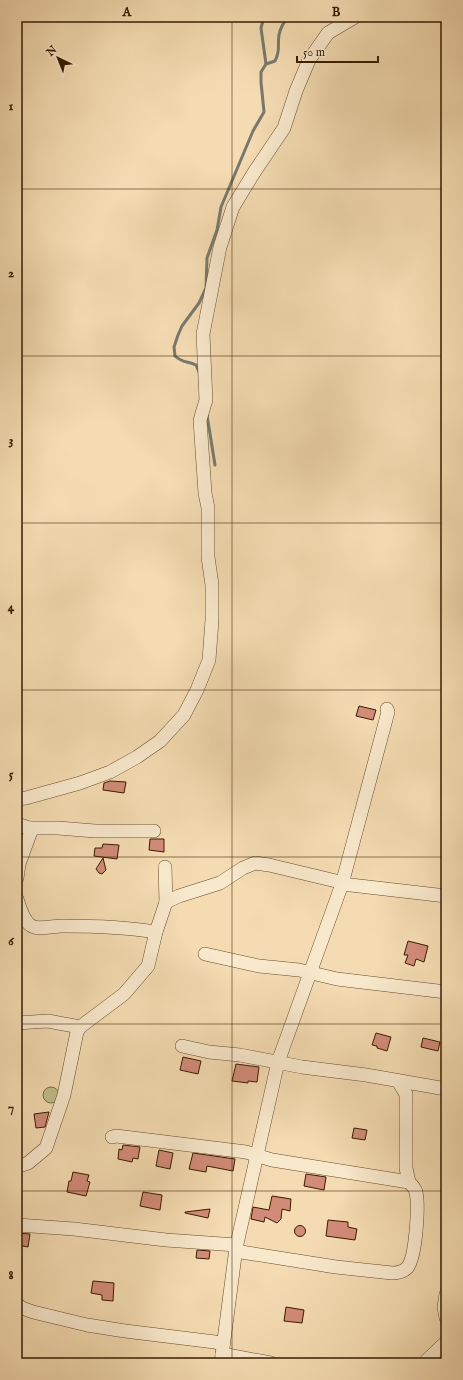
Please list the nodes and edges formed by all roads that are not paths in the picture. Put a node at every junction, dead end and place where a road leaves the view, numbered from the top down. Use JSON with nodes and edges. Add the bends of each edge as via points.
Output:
{"nodes":[{"id":1,"x":355,"y":17,"type":"edge"},
{"id":2,"x":387,"y":709,"type":"dead end"},
{"id":3,"x":17,"y":799,"type":"edge"},
{"id":4,"x":23,"y":826,"type":"edge"},
{"id":5,"x":154,"y":831,"type":"dead end"},
{"id":6,"x":165,"y":868,"type":"dead end"},
{"id":7,"x":17,"y":878,"type":"edge"},
{"id":8,"x":342,"y":884,"type":"junction"},
{"id":9,"x":446,"y":896,"type":"edge"},
{"id":10,"x":17,"y":899,"type":"edge"},
{"id":11,"x":166,"y":902,"type":"junction"},
{"id":12,"x":156,"y":932,"type":"junction"},
{"id":13,"x":205,"y":954,"type":"dead end"},
{"id":14,"x":310,"y":973,"type":"junction"},
{"id":15,"x":446,"y":992,"type":"edge"},
{"id":16,"x":17,"y":1023,"type":"edge"},
{"id":17,"x":80,"y":1027,"type":"junction"},
{"id":18,"x":182,"y":1046,"type":"dead end"},
{"id":19,"x":278,"y":1062,"type":"junction"},
{"id":20,"x":398,"y":1081,"type":"junction"},
{"id":21,"x":446,"y":1089,"type":"edge"},
{"id":22,"x":112,"y":1137,"type":"dead end"},
{"id":23,"x":256,"y":1156,"type":"junction"},
{"id":24,"x":17,"y":1167,"type":"edge"},
{"id":25,"x":409,"y":1182,"type":"junction"},
{"id":26,"x":17,"y":1225,"type":"edge"},
{"id":27,"x":236,"y":1248,"type":"junction"},
{"id":28,"x":446,"y":1294,"type":"edge"},
{"id":29,"x":17,"y":1304,"type":"edge"},
{"id":30,"x":446,"y":1318,"type":"edge"},
{"id":31,"x":446,"y":1342,"type":"edge"},
{"id":32,"x":222,"y":1354,"type":"edge"},
{"id":33,"x":271,"y":1363,"type":"edge"},
{"id":34,"x":424,"y":1363,"type":"edge"}],
"edges":[{"from":1,"to":3,"type":"street","via":[[328,33],[309,60],[284,128],[233,207],[220,247],[203,334],[206,400],[200,420],[208,508],[212,620],[208,660],[197,690],[184,715],[160,741],[137,757],[110,772],[80,783]]},
{"from":2,"to":8,"type":"street"},
{"from":4,"to":5,"type":"street","via":[[95,831]]},
{"from":4,"to":7,"type":"street","via":[[31,832],[19,864]]},
{"from":6,"to":11,"type":"street"},
{"from":8,"to":9,"type":"street"},
{"from":8,"to":11,"type":"street","via":[[336,880],[256,863],[220,883]]},
{"from":8,"to":14,"type":"street"},
{"from":10,"to":12,"type":"street","via":[[20,910],[35,928],[133,928]]},
{"from":11,"to":12,"type":"street"},
{"from":12,"to":17,"type":"street","via":[[148,966],[124,994]]},
{"from":13,"to":14,"type":"street","via":[[259,966]]},
{"from":14,"to":15,"type":"street","via":[[336,979]]},
{"from":14,"to":19,"type":"street"},
{"from":16,"to":17,"type":"street","via":[[48,1021]]},
{"from":17,"to":24,"type":"street","via":[[64,1095],[46,1148]]},
{"from":18,"to":19,"type":"street"},
{"from":19,"to":20,"type":"street"},
{"from":19,"to":23,"type":"street"},
{"from":20,"to":21,"type":"street"},
{"from":20,"to":25,"type":"street","via":[[406,1094],[406,1168]]},
{"from":22,"to":23,"type":"street","via":[[246,1152]]},
{"from":23,"to":25,"type":"street"},
{"from":23,"to":27,"type":"street"},
{"from":25,"to":27,"type":"street","via":[[416,1192],[414,1254],[407,1268],[401,1272],[363,1270]]},
{"from":26,"to":27,"type":"street"},
{"from":27,"to":32,"type":"street"},
{"from":28,"to":30,"type":"street"},
{"from":29,"to":32,"type":"street","via":[[33,1312],[87,1325],[196,1339]]},
{"from":31,"to":34,"type":"street"},
{"from":32,"to":33,"type":"street"}]}
